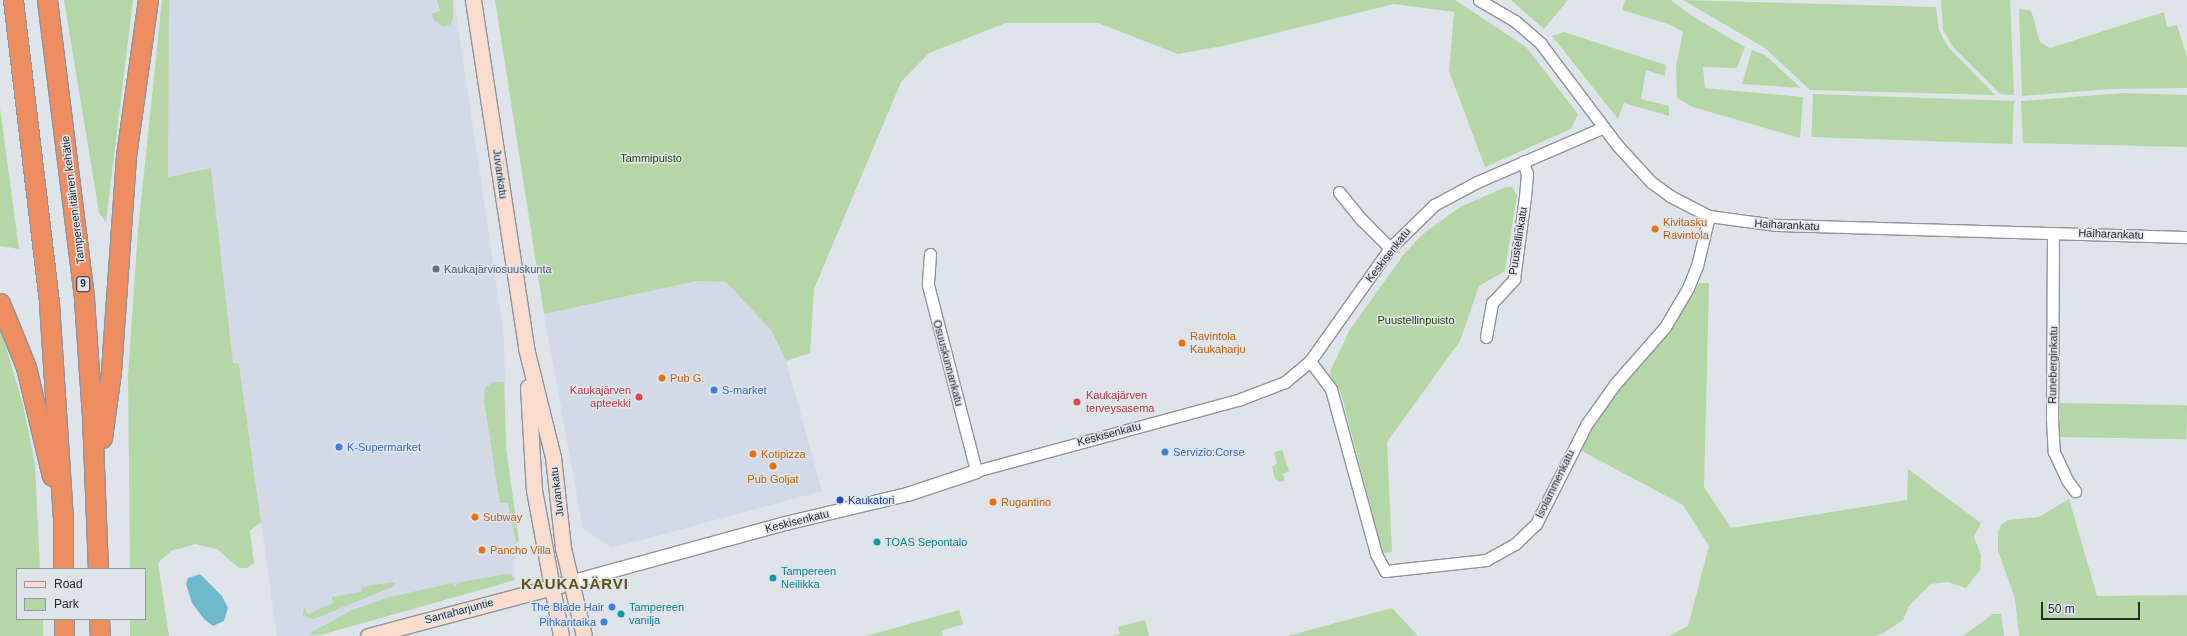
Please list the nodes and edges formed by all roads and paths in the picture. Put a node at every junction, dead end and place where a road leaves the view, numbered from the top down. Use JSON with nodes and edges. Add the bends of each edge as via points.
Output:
{"nodes":[{"id":1,"x":13,"y":0,"type":"edge"},
{"id":2,"x":47,"y":0,"type":"edge"},
{"id":3,"x":148,"y":0,"type":"edge"},
{"id":4,"x":473,"y":0,"type":"edge"},
{"id":5,"x":1479,"y":0,"type":"edge"},
{"id":6,"x":1604,"y":127,"type":"junction"},
{"id":7,"x":1523,"y":162,"type":"junction"},
{"id":8,"x":1339,"y":192,"type":"dead end"},
{"id":9,"x":1709,"y":216,"type":"junction"},
{"id":10,"x":2053,"y":233,"type":"junction"},
{"id":11,"x":2187,"y":237,"type":"edge"},
{"id":12,"x":1390,"y":248,"type":"junction"},
{"id":13,"x":930,"y":254,"type":"dead end"},
{"id":14,"x":0,"y":303,"type":"edge"},
{"id":15,"x":1486,"y":337,"type":"dead end"},
{"id":16,"x":526,"y":348,"type":"junction"},
{"id":17,"x":1310,"y":361,"type":"junction"},
{"id":18,"x":976,"y":471,"type":"junction"},
{"id":19,"x":95,"y":485,"type":"junction"},
{"id":20,"x":2075,"y":491,"type":"dead end"},
{"id":21,"x":63,"y":517,"type":"junction"},
{"id":22,"x":63,"y":568,"type":"edge"},
{"id":23,"x":98,"y":568,"type":"edge"},
{"id":24,"x":569,"y":582,"type":"junction"},
{"id":25,"x":550,"y":587,"type":"junction"},
{"id":26,"x":64,"y":620,"type":"edge"},
{"id":27,"x":99,"y":620,"type":"edge"},
{"id":28,"x":64,"y":636,"type":"edge"},
{"id":29,"x":100,"y":636,"type":"edge"},
{"id":30,"x":368,"y":636,"type":"edge"},
{"id":31,"x":561,"y":636,"type":"edge"},
{"id":32,"x":584,"y":636,"type":"edge"}],
"edges":[{"from":1,"to":21,"type":"highway","via":[[49,303]]},
{"from":2,"to":19,"type":"highway","name":"Tampereen itäinen kehätie","number":"9","via":[[84,299]]},
{"from":3,"to":19,"type":"highway","via":[[126,156],[111,371]]},
{"from":4,"to":16,"type":"main road","name":"Juvankatu"},
{"from":5,"to":6,"type":"street","name":"Haiharankatu","via":[[1514,21],[1541,44]]},
{"from":6,"to":7,"type":"street","name":"Keskisenkatu"},
{"from":6,"to":9,"type":"street","name":"Haiharankatu","via":[[1651,182],[1670,196]]},
{"from":7,"to":12,"type":"street","name":"Keskisenkatu","via":[[1452,194],[1434,205]]},
{"from":7,"to":15,"type":"street","name":"Puustellinkatu","via":[[1527,174],[1514,278],[1492,304]]},
{"from":8,"to":12,"type":"street"},
{"from":9,"to":10,"type":"street","name":"Haiharankatu","via":[[1776,225]]},
{"from":9,"to":17,"type":"street","name":"Isolammenkatu","via":[[1697,266],[1688,288],[1665,326],[1615,384],[1586,426],[1536,524],[1516,544],[1486,560],[1385,571],[1376,554],[1331,389]]},
{"from":10,"to":11,"type":"street","name":"Haiharankatu"},
{"from":10,"to":20,"type":"street","name":"Runeberginkatu","via":[[2054,452]]},
{"from":12,"to":17,"type":"street","name":"Keskisenkatu"},
{"from":13,"to":18,"type":"street","name":"Osuuskunnankatu","via":[[928,285]]},
{"from":14,"to":21,"type":"highway","via":[[26,367]]},
{"from":16,"to":24,"type":"main road","name":"Juvankatu","via":[[552,457]]},
{"from":16,"to":25,"type":"main road","name":"Juvankatu","via":[[534,490]]},
{"from":17,"to":18,"type":"street","name":"Keskisenkatu","via":[[1286,382],[1270,389]]},
{"from":18,"to":24,"type":"street","name":"Keskisenkatu","via":[[907,494],[785,523]]},
{"from":19,"to":23,"type":"highway","name":"Tampereen itäinen kehätie","number":"9"},
{"from":21,"to":22,"type":"highway"},
{"from":24,"to":25,"type":"main road","name":"Keskisenkatu"},
{"from":24,"to":32,"type":"main road","name":"Juvankatu"},
{"from":25,"to":30,"type":"main road","name":"Santaharjuntie"},
{"from":25,"to":31,"type":"main road","name":"Juvankatu"},
{"from":26,"to":28,"type":"highway"},
{"from":27,"to":29,"type":"highway"}]}
